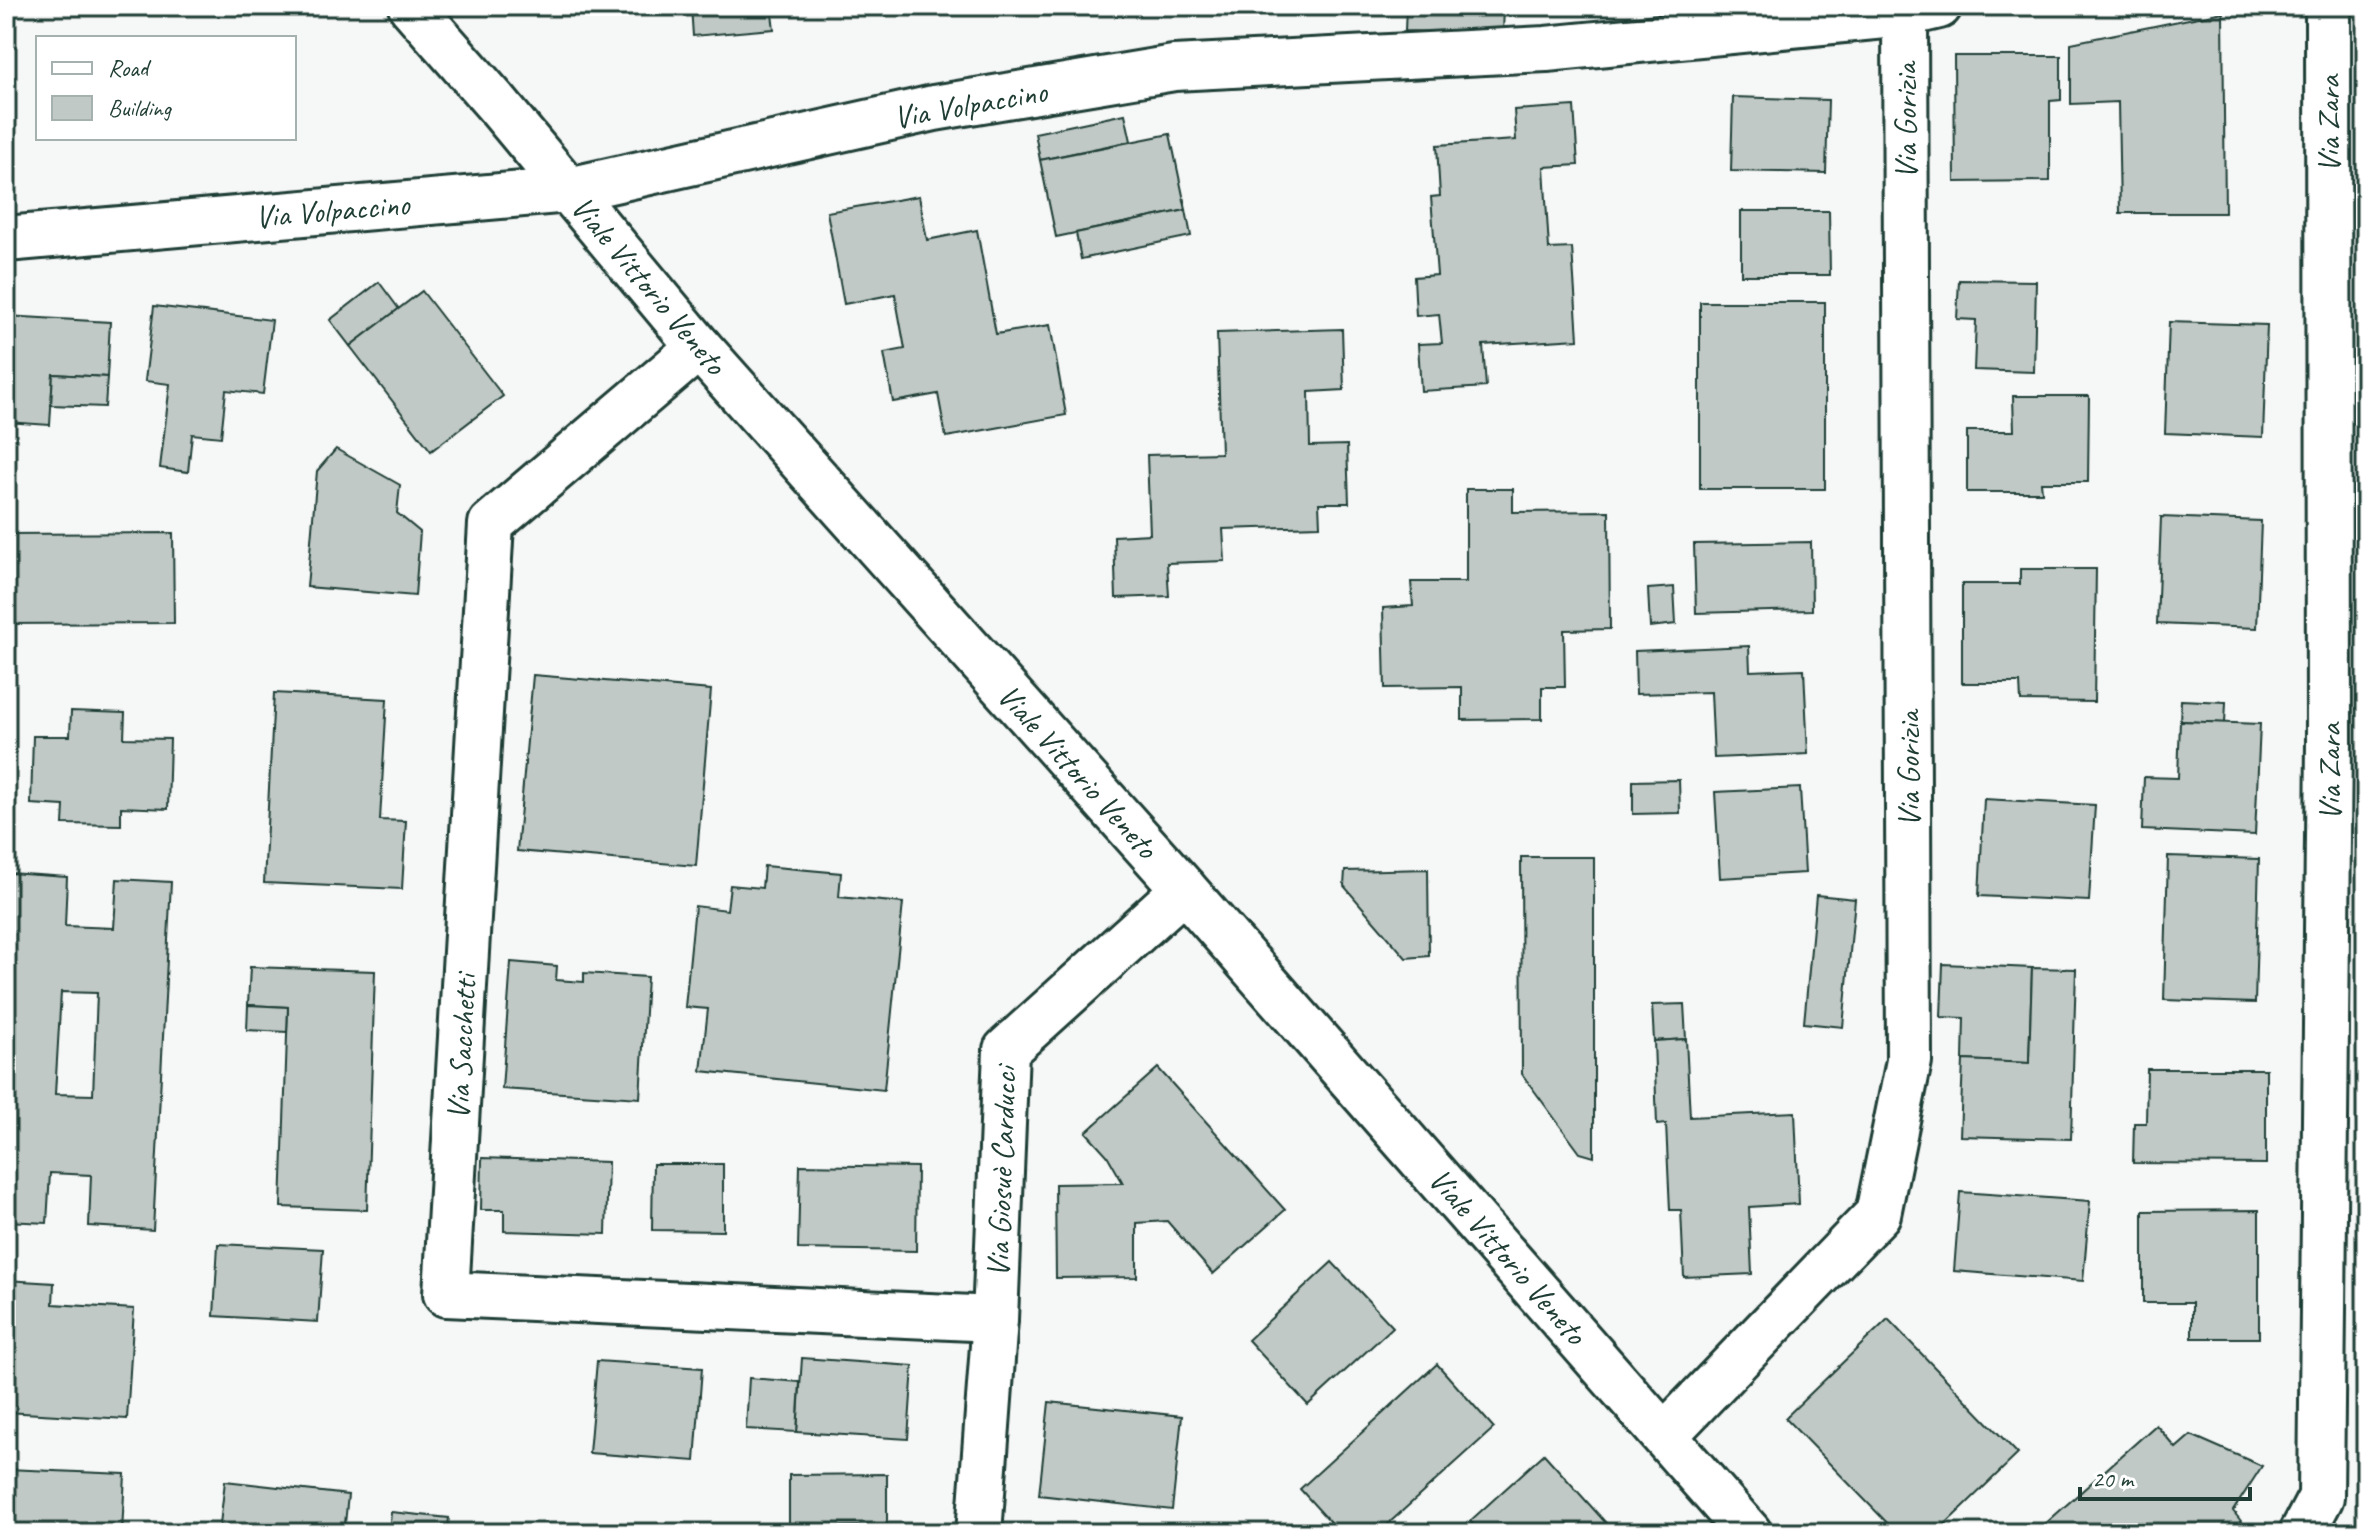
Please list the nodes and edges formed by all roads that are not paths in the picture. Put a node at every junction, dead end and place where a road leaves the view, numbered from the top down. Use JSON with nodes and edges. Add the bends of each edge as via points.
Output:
{"nodes":[{"id":1,"x":411,"y":6,"type":"edge"},
{"id":2,"x":2328,"y":6,"type":"edge"},
{"id":3,"x":1922,"y":10,"type":"edge"},
{"id":4,"x":569,"y":190,"type":"junction"},
{"id":5,"x":6,"y":239,"type":"edge"},
{"id":6,"x":699,"y":347,"type":"junction"},
{"id":7,"x":1184,"y":889,"type":"junction"},
{"id":8,"x":995,"y":1319,"type":"junction"},
{"id":9,"x":1665,"y":1435,"type":"junction"},
{"id":10,"x":979,"y":1533,"type":"edge"},
{"id":11,"x":1749,"y":1533,"type":"edge"},
{"id":12,"x":2302,"y":1533,"type":"edge"}],
"edges":[{"from":1,"to":4,"type":"street","name":"Viale Vittorio Veneto"},
{"from":2,"to":12,"type":"street","name":"Via Zara","via":[[2329,758],[2321,1497]]},
{"from":3,"to":4,"type":"street","name":"Via Volpaccino","via":[[1546,49],[1163,69],[934,108]]},
{"from":3,"to":9,"type":"street","name":"Via Gorizia","via":[[1909,1061],[1878,1214]]},
{"from":4,"to":5,"type":"street","name":"Via Volpaccino"},
{"from":4,"to":6,"type":"street","name":"Viale Vittorio Veneto"},
{"from":6,"to":7,"type":"street","name":"Viale Vittorio Veneto"},
{"from":6,"to":8,"type":"street","name":"Via Sacchetti","via":[[491,524],[446,1294]]},
{"from":7,"to":8,"type":"street","name":"Via Giosuè Carducci","via":[[1006,1050]]},
{"from":7,"to":9,"type":"street","name":"Viale Vittorio Veneto"},
{"from":8,"to":10,"type":"street","name":"Via Giosuè Carducci"},
{"from":9,"to":11,"type":"street","name":"Viale Vittorio Veneto"}]}
